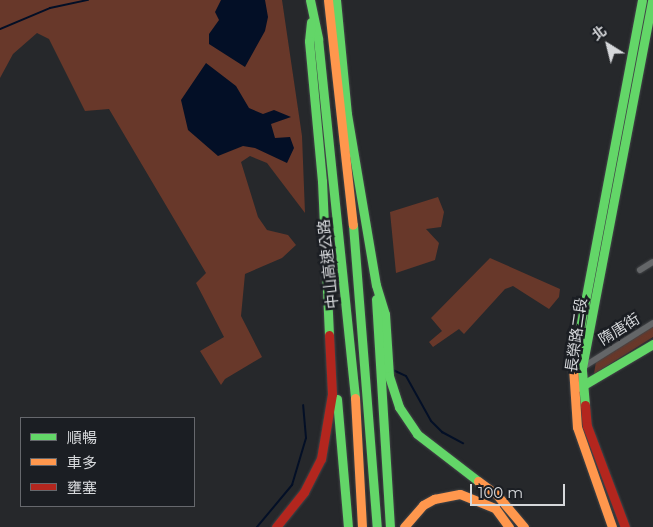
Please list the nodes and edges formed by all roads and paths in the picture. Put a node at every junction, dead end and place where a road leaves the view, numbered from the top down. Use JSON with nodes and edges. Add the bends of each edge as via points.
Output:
{"nodes":[{"id":1,"x":310,"y":0,"type":"edge"},
{"id":2,"x":328,"y":0,"type":"edge"},
{"id":3,"x":336,"y":0,"type":"edge"},
{"id":4,"x":642,"y":0,"type":"edge"},
{"id":5,"x":652,"y":0,"type":"edge"},
{"id":6,"x":312,"y":18,"type":"junction"},
{"id":7,"x":630,"y":59,"type":"junction"},
{"id":8,"x":641,"y":60,"type":"junction"},
{"id":9,"x":603,"y":206,"type":"junction"},
{"id":10,"x":613,"y":208,"type":"junction"},
{"id":11,"x":653,"y":262,"type":"edge"},
{"id":12,"x":640,"y":270,"type":"dead end"},
{"id":13,"x":376,"y":285,"type":"junction"},
{"id":14,"x":592,"y":289,"type":"junction"},
{"id":15,"x":330,"y":321,"type":"junction"},
{"id":16,"x":653,"y":324,"type":"edge"},
{"id":17,"x":653,"y":344,"type":"edge"},
{"id":18,"x":582,"y":368,"type":"junction"},
{"id":19,"x":573,"y":373,"type":"junction"},
{"id":20,"x":572,"y":385,"type":"junction"},
{"id":21,"x":583,"y":387,"type":"junction"},
{"id":22,"x":276,"y":527,"type":"edge"},
{"id":23,"x":348,"y":527,"type":"edge"},
{"id":24,"x":362,"y":527,"type":"edge"},
{"id":25,"x":377,"y":527,"type":"edge"},
{"id":26,"x":390,"y":527,"type":"edge"},
{"id":27,"x":404,"y":527,"type":"edge"},
{"id":28,"x":509,"y":527,"type":"edge"},
{"id":29,"x":524,"y":527,"type":"edge"},
{"id":30,"x":612,"y":527,"type":"edge"},
{"id":31,"x":625,"y":527,"type":"edge"}],
"edges":[{"from":1,"to":6,"type":"main road","name":"中山高速公路"},
{"from":2,"to":25,"type":"main road","name":"中山高速公路","via":[[361,293]]},
{"from":3,"to":13,"type":"main road","via":[[347,114]]},
{"from":4,"to":7,"type":"main road","name":"長榮路二段"},
{"from":5,"to":8,"type":"main road","name":"長榮路二段"},
{"from":6,"to":15,"type":"main road","via":[[308,41]]},
{"from":6,"to":24,"type":"main road","name":"中山高速公路","via":[[318,39],[353,364]]},
{"from":7,"to":8,"type":"main road"},
{"from":7,"to":9,"type":"main road","name":"長榮路二段"},
{"from":8,"to":10,"type":"main road","name":"長榮路二段"},
{"from":9,"to":10,"type":"main road"},
{"from":9,"to":14,"type":"main road","name":"長榮路二段"},
{"from":10,"to":14,"type":"main road","name":"長榮路二段"},
{"from":11,"to":12,"type":"street"},
{"from":13,"to":26,"type":"main road"},
{"from":13,"to":29,"type":"main road","via":[[385,314],[389,376],[406,420],[430,446],[497,495]]},
{"from":14,"to":18,"type":"main road","name":"長榮路二段"},
{"from":14,"to":19,"type":"main road","name":"長榮路二段"},
{"from":15,"to":22,"type":"main road","via":[[332,394],[326,441],[304,492]]},
{"from":15,"to":23,"type":"main road"},
{"from":16,"to":18,"type":"street","name":"隋唐街"},
{"from":17,"to":21,"type":"main road","name":"隋唐街"},
{"from":18,"to":19,"type":"street","name":"隋唐街"},
{"from":18,"to":21,"type":"main road","name":"長榮路二段"},
{"from":19,"to":20,"type":"main road","name":"長榮路二段"},
{"from":20,"to":21,"type":"main road"},
{"from":20,"to":30,"type":"main road","name":"長榮路二段","via":[[584,454]]},
{"from":21,"to":31,"type":"main road","name":"長榮路二段","via":[[586,426],[593,450]]},
{"from":27,"to":28,"type":"main road","via":[[423,505],[434,499],[460,494],[495,508]]}]}
